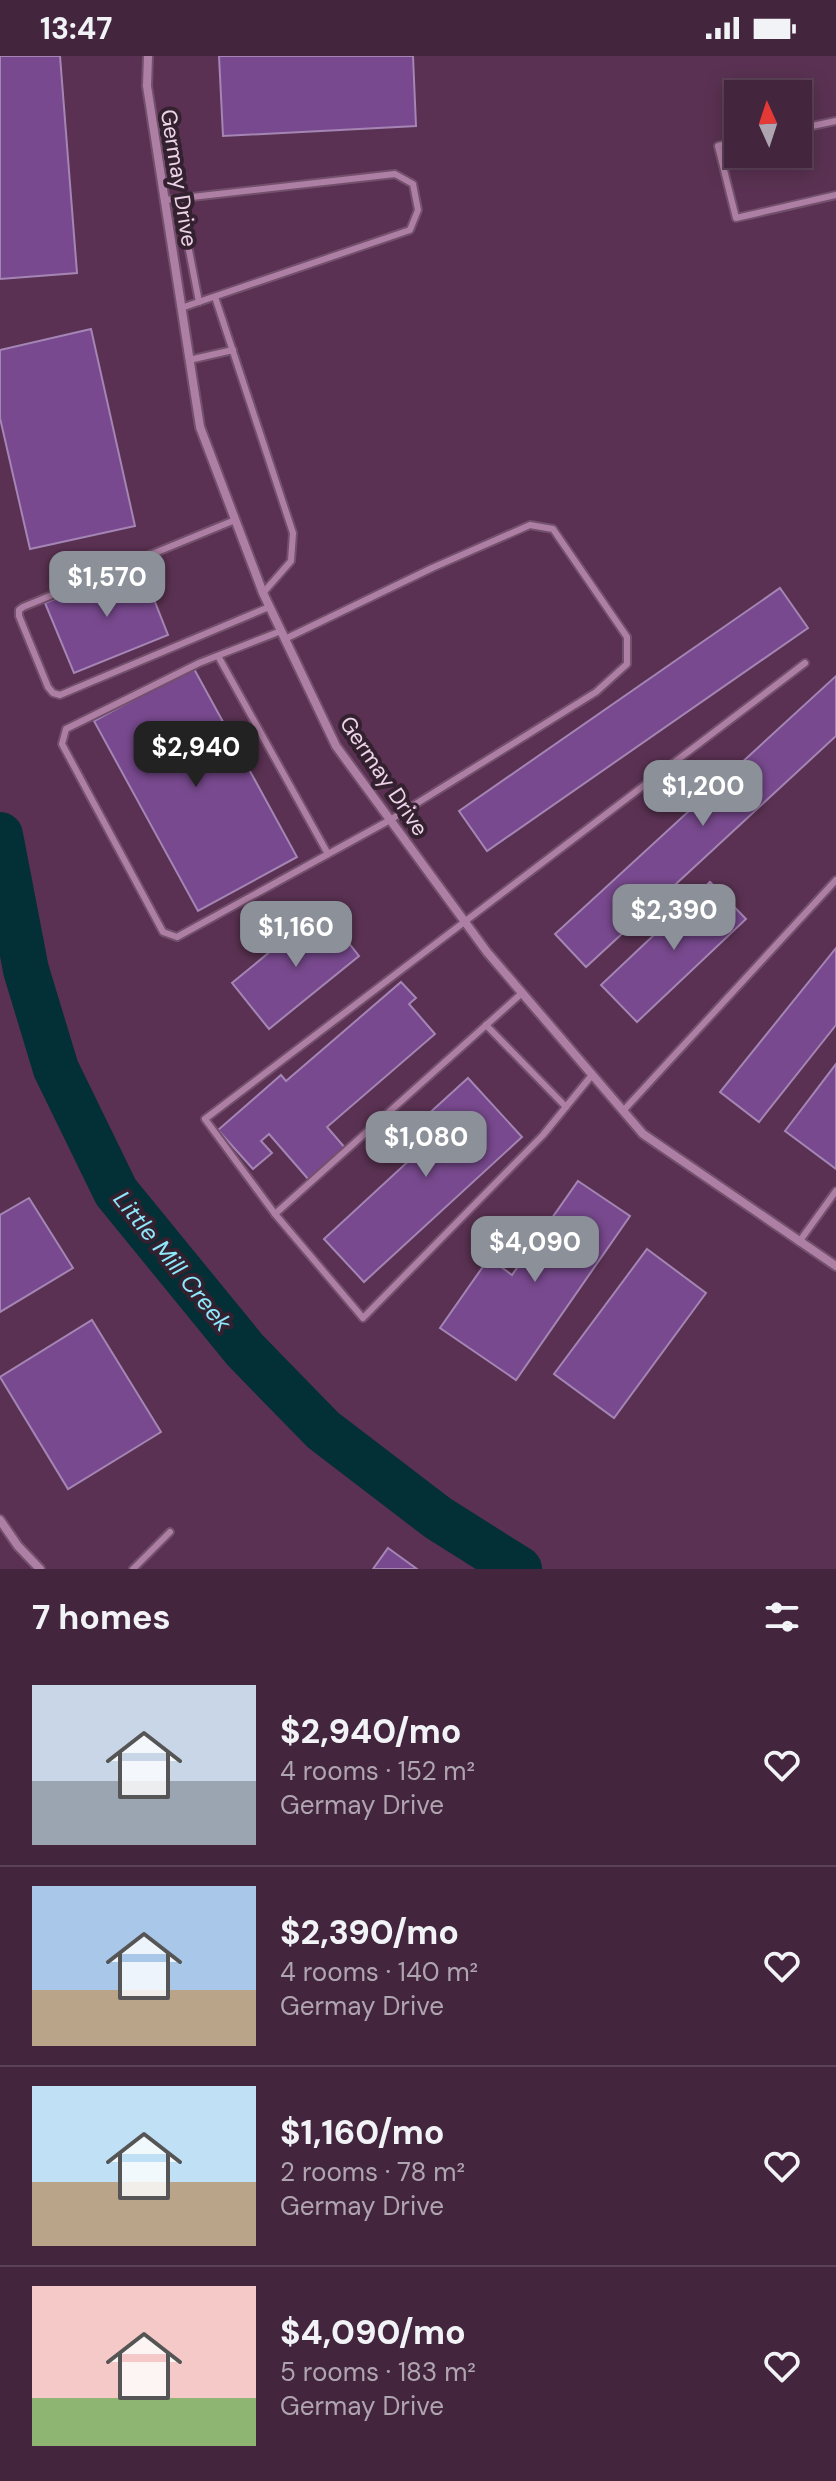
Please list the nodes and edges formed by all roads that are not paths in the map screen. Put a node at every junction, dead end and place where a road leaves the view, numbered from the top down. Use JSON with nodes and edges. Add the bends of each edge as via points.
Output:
{"nodes":[{"id":1,"x":148,"y":56,"type":"edge"},
{"id":2,"x":836,"y":121,"type":"edge"},
{"id":3,"x":812,"y":126,"type":"edge"},
{"id":4,"x":724,"y":144,"type":"edge"},
{"id":5,"x":836,"y":195,"type":"edge"},
{"id":6,"x":179,"y":198,"type":"junction"},
{"id":7,"x":165,"y":200,"type":"junction"},
{"id":8,"x":215,"y":297,"type":"junction"},
{"id":9,"x":199,"y":302,"type":"junction"},
{"id":10,"x":181,"y":308,"type":"junction"},
{"id":11,"x":233,"y":350,"type":"junction"},
{"id":12,"x":189,"y":360,"type":"junction"},
{"id":13,"x":235,"y":520,"type":"junction"},
{"id":14,"x":263,"y":593,"type":"junction"},
{"id":15,"x":269,"y":607,"type":"junction"},
{"id":16,"x":283,"y":635,"type":"junction"},
{"id":17,"x":218,"y":656,"type":"junction"},
{"id":18,"x":805,"y":663,"type":"dead end"},
{"id":19,"x":390,"y":820,"type":"junction"},
{"id":20,"x":328,"y":854,"type":"junction"},
{"id":21,"x":836,"y":880,"type":"edge"},
{"id":22,"x":464,"y":921,"type":"junction"},
{"id":23,"x":522,"y":993,"type":"junction"},
{"id":24,"x":486,"y":1025,"type":"junction"},
{"id":25,"x":592,"y":1075,"type":"junction"},
{"id":26,"x":566,"y":1107,"type":"junction"},
{"id":27,"x":623,"y":1111,"type":"junction"},
{"id":28,"x":836,"y":1191,"type":"edge"},
{"id":29,"x":275,"y":1214,"type":"junction"},
{"id":30,"x":799,"y":1242,"type":"junction"},
{"id":31,"x":836,"y":1266,"type":"edge"},
{"id":32,"x":0,"y":1520,"type":"edge"},
{"id":33,"x":170,"y":1532,"type":"dead end"},
{"id":34,"x":142,"y":1566,"type":"edge"},
{"id":35,"x":40,"y":1569,"type":"edge"},
{"id":36,"x":133,"y":1569,"type":"edge"}],
"edges":[{"from":1,"to":7,"type":"street","name":"Germay Drive","via":[[147,86]]},
{"from":2,"to":3,"type":"lane"},
{"from":4,"to":5,"type":"lane","via":[[718,146],[736,218]]},
{"from":6,"to":7,"type":"lane"},
{"from":6,"to":8,"type":"lane","via":[[395,174],[413,184],[418,210],[410,230]]},
{"from":6,"to":9,"type":"lane"},
{"from":7,"to":10,"type":"street","name":"Germay Drive"},
{"from":8,"to":9,"type":"lane"},
{"from":8,"to":11,"type":"lane"},
{"from":9,"to":10,"type":"lane"},
{"from":10,"to":12,"type":"street","name":"Germay Drive"},
{"from":11,"to":12,"type":"lane"},
{"from":11,"to":14,"type":"lane","via":[[293,533],[291,561]]},
{"from":12,"to":13,"type":"street","name":"Germay Drive","via":[[200,427]]},
{"from":13,"to":14,"type":"street","name":"Germay Drive"},
{"from":13,"to":15,"type":"lane","via":[[23,607],[19,616],[48,687],[60,695]]},
{"from":14,"to":15,"type":"street","name":"Germay Drive"},
{"from":15,"to":16,"type":"street","name":"Germay Drive"},
{"from":16,"to":17,"type":"lane"},
{"from":16,"to":19,"type":"street","name":"Germay Drive","via":[[336,746]]},
{"from":16,"to":19,"type":"lane","via":[[530,525],[553,529],[627,637],[627,664],[596,692]]},
{"from":17,"to":20,"type":"lane"},
{"from":17,"to":20,"type":"lane","via":[[66,729],[62,744],[163,932],[177,937]]},
{"from":18,"to":22,"type":"lane"},
{"from":19,"to":20,"type":"lane"},
{"from":19,"to":22,"type":"street","name":"Germay Drive"},
{"from":21,"to":27,"type":"lane"},
{"from":22,"to":23,"type":"street","name":"Germay Drive"},
{"from":22,"to":29,"type":"lane","via":[[205,1119]]},
{"from":23,"to":24,"type":"lane"},
{"from":23,"to":25,"type":"street","name":"Germay Drive"},
{"from":24,"to":26,"type":"lane"},
{"from":24,"to":29,"type":"lane"},
{"from":25,"to":26,"type":"lane"},
{"from":25,"to":27,"type":"street","name":"Germay Drive"},
{"from":26,"to":29,"type":"lane","via":[[363,1318]]},
{"from":27,"to":30,"type":"street","name":"Germay Drive","via":[[643,1134]]},
{"from":28,"to":30,"type":"lane"},
{"from":30,"to":31,"type":"street","name":"Germay Drive"},
{"from":32,"to":35,"type":"street"},
{"from":33,"to":34,"type":"lane"},
{"from":34,"to":36,"type":"lane"}]}
